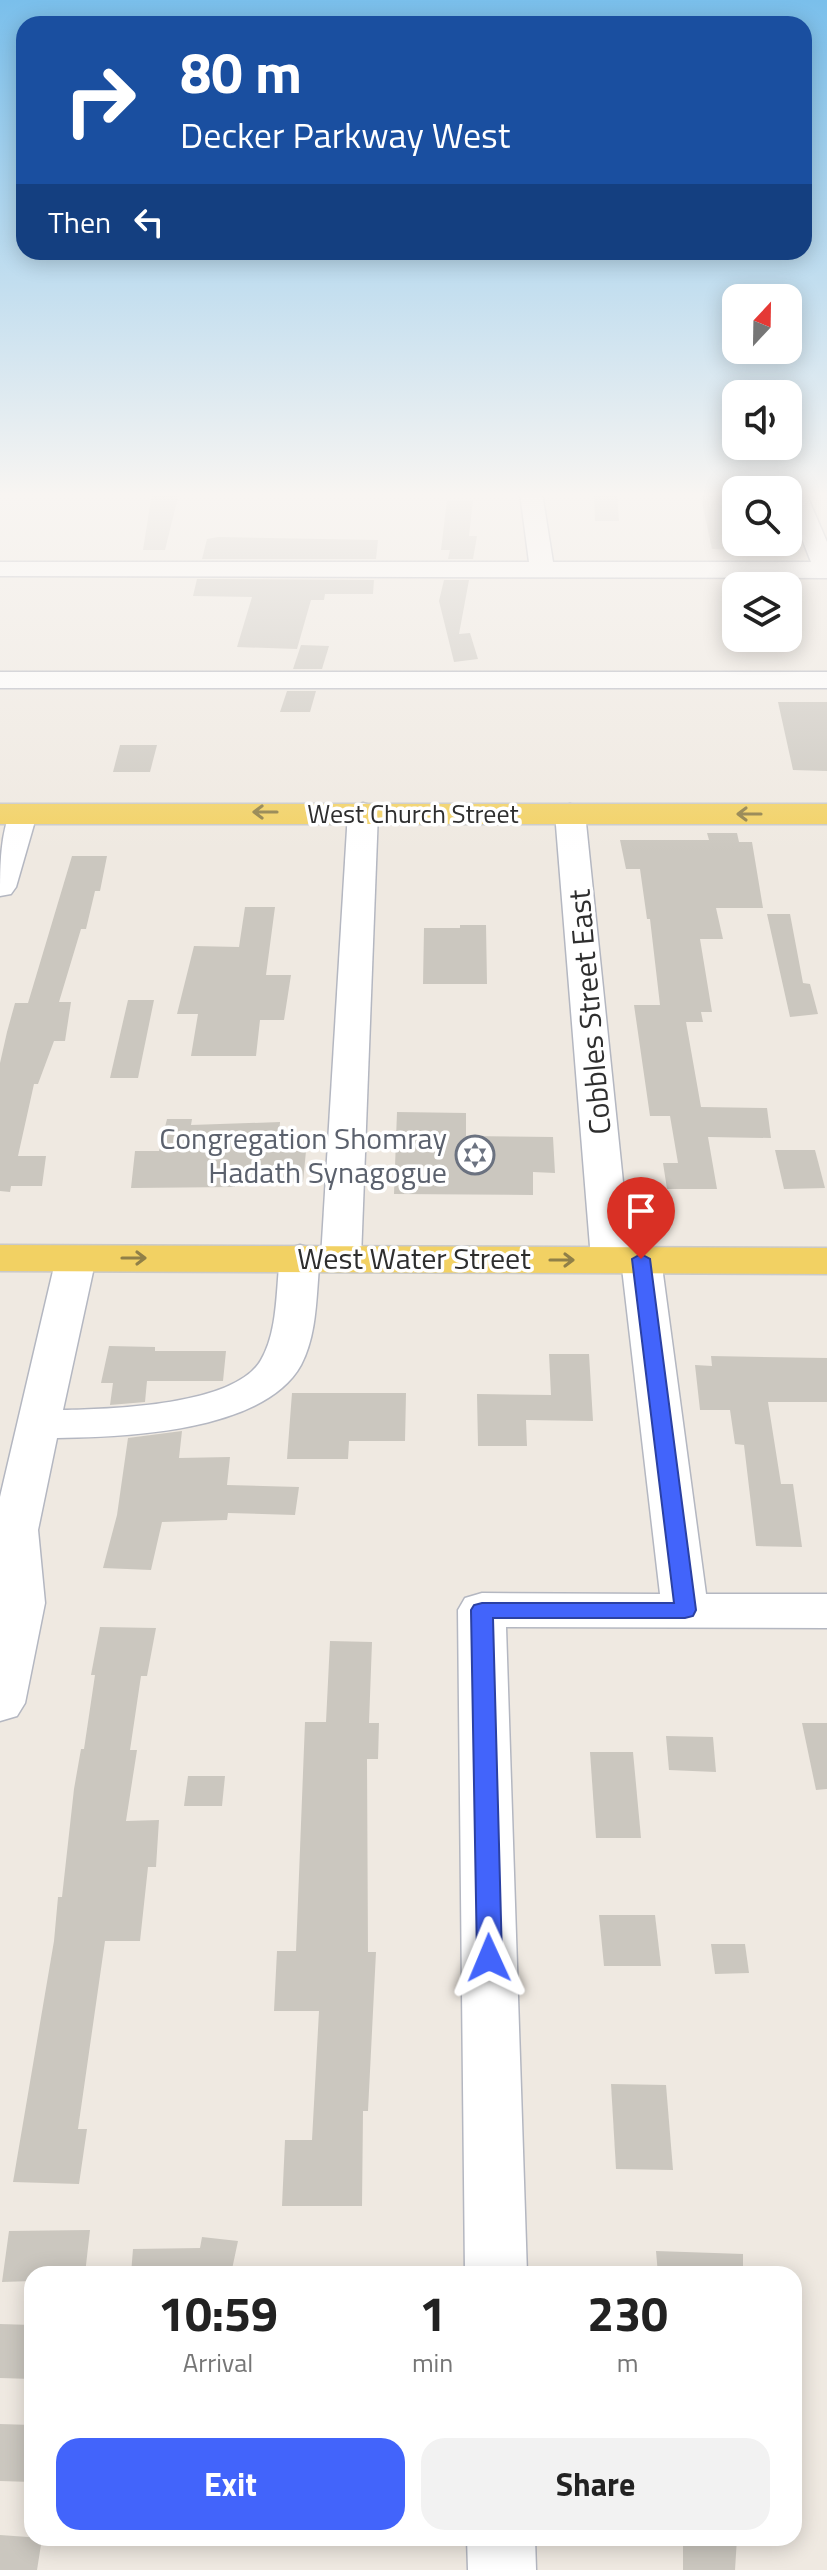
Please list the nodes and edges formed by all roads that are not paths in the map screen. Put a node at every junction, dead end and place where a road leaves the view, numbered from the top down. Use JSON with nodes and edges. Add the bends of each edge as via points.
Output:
{"nodes":[{"id":1,"x":0,"y":680,"type":"edge"},
{"id":2,"x":827,"y":680,"type":"edge"},
{"id":3,"x":363,"y":812,"type":"junction"},
{"id":4,"x":570,"y":813,"type":"junction"},
{"id":5,"x":11,"y":814,"type":"edge"},
{"id":6,"x":827,"y":814,"type":"edge"},
{"id":7,"x":0,"y":887,"type":"edge"},
{"id":8,"x":0,"y":1258,"type":"edge"},
{"id":9,"x":76,"y":1258,"type":"junction"},
{"id":10,"x":320,"y":1258,"type":"junction"},
{"id":11,"x":626,"y":1259,"type":"junction"},
{"id":12,"x":827,"y":1261,"type":"edge"},
{"id":13,"x":39,"y":1424,"type":"junction"},
{"id":14,"x":685,"y":1610,"type":"junction"},
{"id":15,"x":827,"y":1611,"type":"edge"},
{"id":16,"x":0,"y":1703,"type":"edge"},
{"id":17,"x":496,"y":2266,"type":"edge"},
{"id":18,"x":501,"y":2546,"type":"edge"},
{"id":19,"x":502,"y":2570,"type":"edge"}],
"edges":[{"from":1,"to":2,"type":"street"},
{"from":3,"to":4,"type":"main road","name":"West Church Street"},
{"from":3,"to":5,"type":"main road","name":"West Church Street","one_way":true},
{"from":3,"to":10,"type":"street"},
{"from":6,"to":4,"type":"main road","name":"West Church Street","one_way":true},
{"from":4,"to":11,"type":"street","name":"Cobbles Street East"},
{"from":5,"to":7,"type":"street"},
{"from":8,"to":9,"type":"main road","name":"West Water Street"},
{"from":9,"to":10,"type":"main road","name":"West Water Street","one_way":true},
{"from":9,"to":13,"type":"street"},
{"from":10,"to":11,"type":"main road","name":"West Water Street","one_way":true},
{"from":10,"to":13,"type":"street","via":[[279,1366],[269,1378],[191,1415]]},
{"from":11,"to":12,"type":"main road","name":"West Water Street"},
{"from":11,"to":14,"type":"street","name":"Cobbles Street East"},
{"from":13,"to":16,"type":"street","via":[[15,1530],[21,1603]]},
{"from":14,"to":15,"type":"street"},
{"from":14,"to":17,"type":"street","via":[[482,1610]]},
{"from":18,"to":19,"type":"street"}]}
